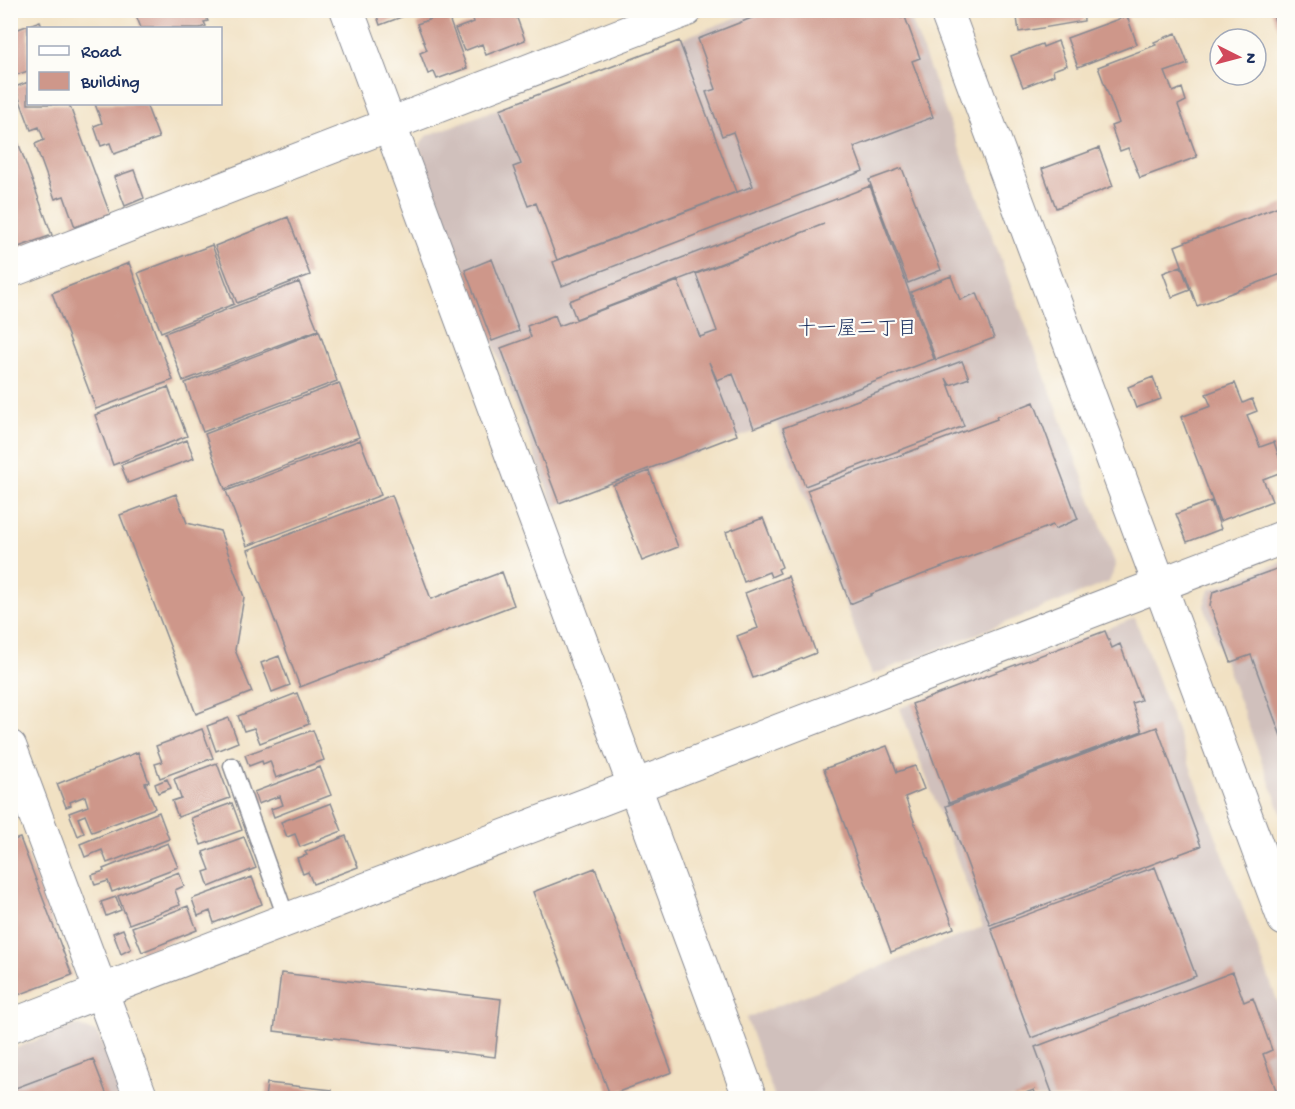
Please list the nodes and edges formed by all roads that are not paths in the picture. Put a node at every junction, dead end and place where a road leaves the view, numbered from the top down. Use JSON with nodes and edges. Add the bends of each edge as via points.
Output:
{"nodes":[{"id":1,"x":347,"y":10,"type":"edge"},
{"id":2,"x":686,"y":10,"type":"edge"},
{"id":3,"x":946,"y":10,"type":"edge"},
{"id":4,"x":389,"y":125,"type":"junction"},
{"id":5,"x":10,"y":271,"type":"edge"},
{"id":6,"x":1284,"y":537,"type":"edge"},
{"id":7,"x":1160,"y":585,"type":"junction"},
{"id":8,"x":10,"y":747,"type":"edge"},
{"id":9,"x":232,"y":766,"type":"dead end"},
{"id":10,"x":635,"y":787,"type":"junction"},
{"id":11,"x":1284,"y":919,"type":"edge"},
{"id":12,"x":287,"y":920,"type":"junction"},
{"id":13,"x":101,"y":991,"type":"junction"},
{"id":14,"x":10,"y":1026,"type":"edge"},
{"id":15,"x":141,"y":1098,"type":"edge"},
{"id":16,"x":750,"y":1098,"type":"edge"}],
"edges":[{"from":1,"to":4,"type":"street"},
{"from":2,"to":4,"type":"street"},
{"from":3,"to":7,"type":"street"},
{"from":4,"to":5,"type":"street"},
{"from":4,"to":10,"type":"street"},
{"from":6,"to":7,"type":"street"},
{"from":7,"to":10,"type":"street"},
{"from":7,"to":11,"type":"street"},
{"from":8,"to":13,"type":"street"},
{"from":9,"to":12,"type":"lane"},
{"from":10,"to":12,"type":"street"},
{"from":10,"to":16,"type":"street"},
{"from":12,"to":13,"type":"street"},
{"from":13,"to":14,"type":"street"},
{"from":13,"to":15,"type":"street"}]}
